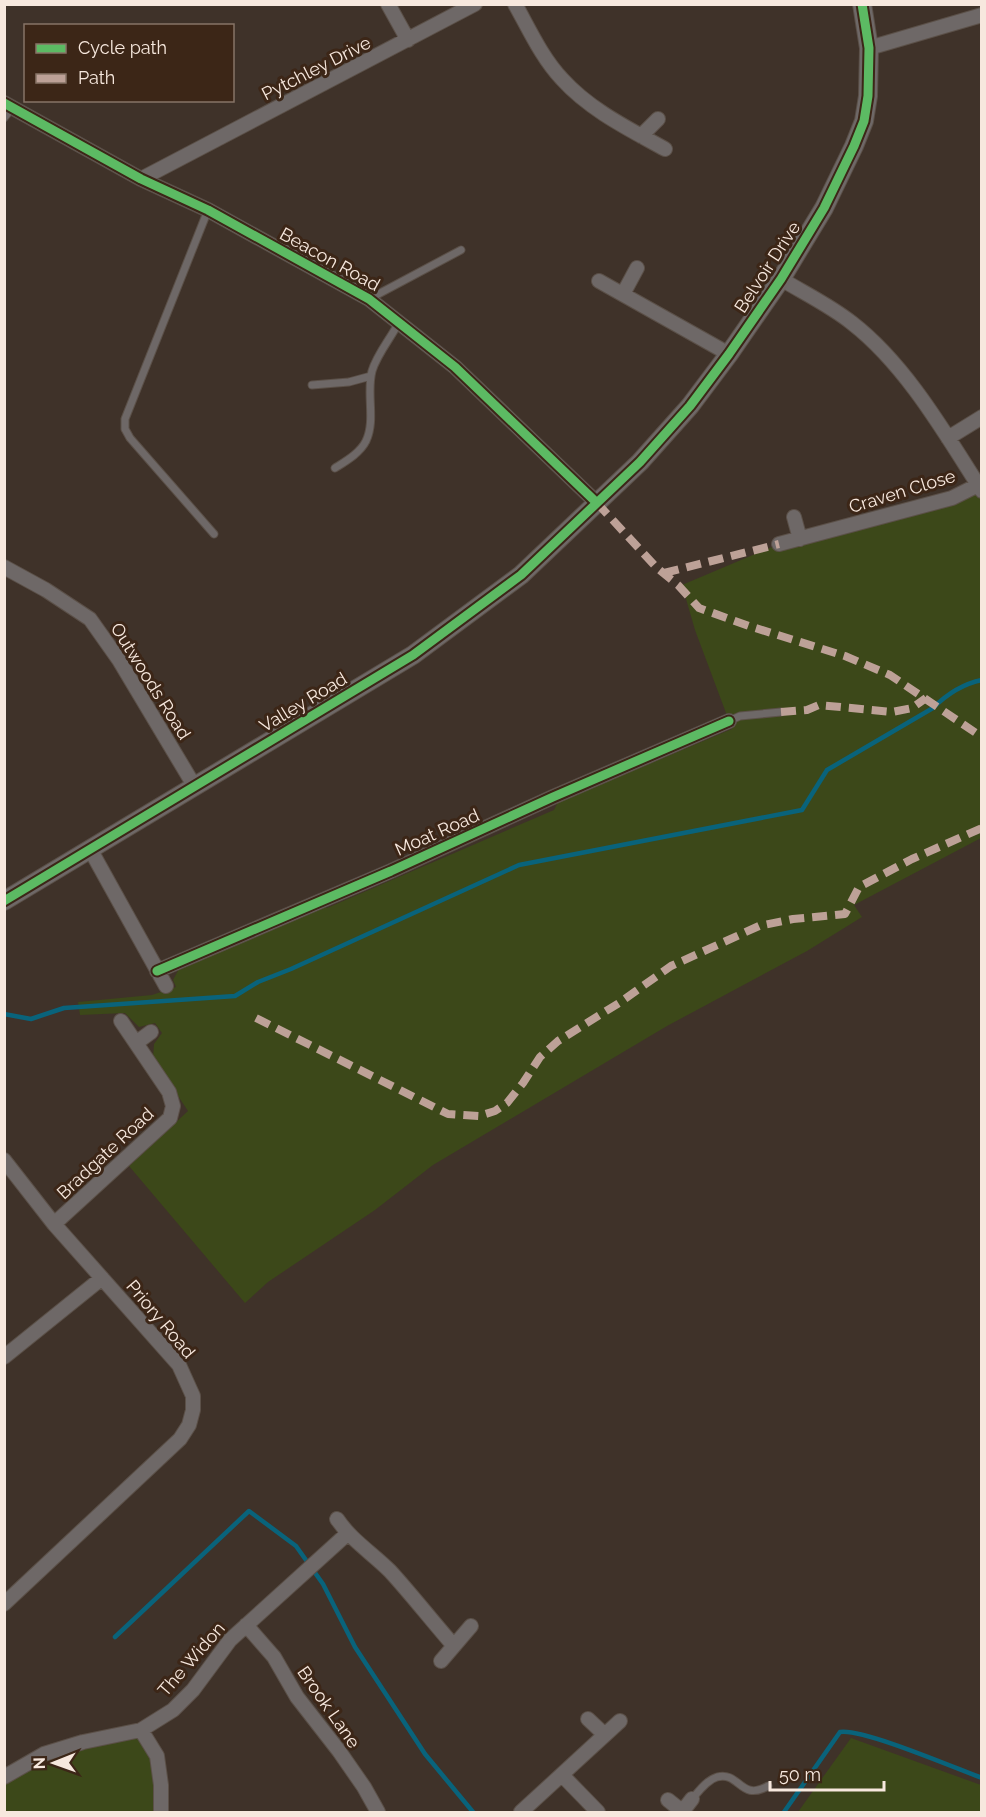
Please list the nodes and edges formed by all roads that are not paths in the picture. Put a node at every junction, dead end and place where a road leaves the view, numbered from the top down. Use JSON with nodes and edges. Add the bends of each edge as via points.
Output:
{"nodes":[{"id":1,"x":388,"y":4,"type":"edge"},
{"id":2,"x":475,"y":4,"type":"edge"},
{"id":3,"x":515,"y":4,"type":"edge"},
{"id":4,"x":862,"y":4,"type":"edge"},
{"id":5,"x":981,"y":15,"type":"edge"},
{"id":6,"x":408,"y":40,"type":"junction"},
{"id":7,"x":869,"y":48,"type":"junction"},
{"id":8,"x":7,"y":109,"type":"edge"},
{"id":9,"x":658,"y":119,"type":"dead end"},
{"id":10,"x":640,"y":136,"type":"junction"},
{"id":11,"x":665,"y":150,"type":"dead end"},
{"id":12,"x":141,"y":179,"type":"junction"},
{"id":13,"x":208,"y":210,"type":"junction"},
{"id":14,"x":461,"y":250,"type":"dead end"},
{"id":15,"x":637,"y":268,"type":"dead end"},
{"id":16,"x":781,"y":279,"type":"junction"},
{"id":17,"x":599,"y":281,"type":"dead end"},
{"id":18,"x":623,"y":294,"type":"junction"},
{"id":19,"x":369,"y":299,"type":"junction"},
{"id":20,"x":399,"y":322,"type":"junction"},
{"id":21,"x":729,"y":354,"type":"junction"},
{"id":22,"x":371,"y":376,"type":"junction"},
{"id":23,"x":312,"y":385,"type":"dead end"},
{"id":24,"x":981,"y":417,"type":"edge"},
{"id":25,"x":948,"y":438,"type":"junction"},
{"id":26,"x":335,"y":468,"type":"dead end"},
{"id":27,"x":980,"y":488,"type":"edge"},
{"id":28,"x":597,"y":503,"type":"junction"},
{"id":29,"x":794,"y":517,"type":"dead end"},
{"id":30,"x":214,"y":534,"type":"dead end"},
{"id":31,"x":800,"y":539,"type":"junction"},
{"id":32,"x":778,"y":544,"type":"dead end"},
{"id":33,"x":4,"y":567,"type":"edge"},
{"id":34,"x":781,"y":712,"type":"dead end"},
{"id":35,"x":729,"y":721,"type":"joint"},
{"id":36,"x":195,"y":787,"type":"junction"},
{"id":37,"x":90,"y":849,"type":"junction"},
{"id":38,"x":4,"y":901,"type":"edge"},
{"id":39,"x":157,"y":971,"type":"junction"},
{"id":40,"x":166,"y":986,"type":"dead end"},
{"id":41,"x":121,"y":1021,"type":"dead end"},
{"id":42,"x":151,"y":1032,"type":"dead end"},
{"id":43,"x":136,"y":1043,"type":"junction"},
{"id":44,"x":4,"y":1160,"type":"edge"},
{"id":45,"x":54,"y":1224,"type":"junction"},
{"id":46,"x":102,"y":1278,"type":"junction"},
{"id":47,"x":4,"y":1357,"type":"edge"},
{"id":48,"x":337,"y":1519,"type":"dead end"},
{"id":49,"x":348,"y":1534,"type":"junction"},
{"id":50,"x":4,"y":1604,"type":"edge"},
{"id":51,"x":246,"y":1625,"type":"junction"},
{"id":52,"x":471,"y":1626,"type":"dead end"},
{"id":53,"x":454,"y":1646,"type":"junction"},
{"id":54,"x":441,"y":1661,"type":"dead end"},
{"id":55,"x":588,"y":1719,"type":"dead end"},
{"id":56,"x":620,"y":1721,"type":"dead end"},
{"id":57,"x":141,"y":1730,"type":"junction"},
{"id":58,"x":605,"y":1735,"type":"junction"},
{"id":59,"x":562,"y":1775,"type":"junction"},
{"id":60,"x":4,"y":1777,"type":"edge"},
{"id":61,"x":768,"y":1786,"type":"dead end"},
{"id":62,"x":692,"y":1799,"type":"joint"},
{"id":63,"x":668,"y":1800,"type":"dead end"},
{"id":64,"x":161,"y":1812,"type":"edge"},
{"id":65,"x":378,"y":1812,"type":"edge"},
{"id":66,"x":521,"y":1812,"type":"edge"},
{"id":67,"x":598,"y":1812,"type":"edge"},
{"id":68,"x":682,"y":1812,"type":"edge"}],
"edges":[{"from":1,"to":6,"type":"street"},
{"from":2,"to":6,"type":"street","name":"Pytchley Drive"},
{"from":3,"to":10,"type":"street","via":[[560,77],[579,97]]},
{"from":4,"to":7,"type":"street","name":"Belvoir Drive"},
{"from":5,"to":7,"type":"street"},
{"from":6,"to":12,"type":"street","name":"Pytchley Drive"},
{"from":7,"to":16,"type":"street","name":"Belvoir Drive","via":[[864,121],[824,208]]},
{"from":8,"to":12,"type":"street","name":"Beacon Road"},
{"from":9,"to":10,"type":"street"},
{"from":10,"to":11,"type":"street"},
{"from":12,"to":13,"type":"street","name":"Beacon Road"},
{"from":13,"to":19,"type":"street","name":"Beacon Road"},
{"from":13,"to":30,"type":"lane","via":[[125,419],[125,429]]},
{"from":14,"to":19,"type":"lane"},
{"from":15,"to":18,"type":"street"},
{"from":16,"to":21,"type":"street","name":"Belvoir Drive"},
{"from":16,"to":25,"type":"street","name":"Craven Close","via":[[851,322],[875,344],[905,377]]},
{"from":17,"to":18,"type":"street"},
{"from":18,"to":21,"type":"street"},
{"from":19,"to":20,"type":"street","name":"Beacon Road"},
{"from":20,"to":22,"type":"lane"},
{"from":20,"to":28,"type":"street","name":"Beacon Road","via":[[455,367]]},
{"from":21,"to":28,"type":"street","name":"Belvoir Drive","via":[[690,406]]},
{"from":22,"to":23,"type":"lane"},
{"from":22,"to":26,"type":"lane","via":[[366,441]]},
{"from":24,"to":25,"type":"street"},
{"from":25,"to":27,"type":"street","name":"Craven Close"},
{"from":27,"to":31,"type":"street","name":"Craven Close"},
{"from":28,"to":36,"type":"street","name":"Valley Road","via":[[521,575],[413,655]]},
{"from":29,"to":31,"type":"street"},
{"from":31,"to":32,"type":"street","name":"Craven Close"},
{"from":33,"to":36,"type":"street","name":"Outwoods Road","via":[[90,620],[119,660]]},
{"from":34,"to":35,"type":"lane","via":[[740,716]]},
{"from":35,"to":39,"type":"street","name":"Moat Road"},
{"from":36,"to":37,"type":"street","name":"Valley Road"},
{"from":37,"to":38,"type":"street","name":"Valley Road"},
{"from":37,"to":39,"type":"street"},
{"from":39,"to":40,"type":"street"},
{"from":41,"to":43,"type":"street","name":"Bradgate Road"},
{"from":42,"to":43,"type":"street"},
{"from":43,"to":45,"type":"street","name":"Bradgate Road","via":[[169,1092],[173,1106],[170,1118]]},
{"from":44,"to":45,"type":"street","name":"Priory Road"},
{"from":45,"to":46,"type":"street","name":"Priory Road"},
{"from":46,"to":47,"type":"street"},
{"from":46,"to":50,"type":"street","name":"Priory Road","via":[[179,1365],[193,1396],[189,1425],[180,1439]]},
{"from":48,"to":49,"type":"street"},
{"from":49,"to":51,"type":"street","name":"The Widon"},
{"from":49,"to":53,"type":"street","via":[[401,1583]]},
{"from":51,"to":57,"type":"street","name":"The Widon","via":[[173,1710]]},
{"from":51,"to":65,"type":"street","name":"Brook Lane","via":[[273,1658]]},
{"from":52,"to":53,"type":"street"},
{"from":53,"to":54,"type":"street"},
{"from":55,"to":58,"type":"street"},
{"from":56,"to":58,"type":"street"},
{"from":57,"to":60,"type":"street","name":"The Widon","via":[[44,1754]]},
{"from":57,"to":64,"type":"street","via":[[157,1756]]},
{"from":58,"to":59,"type":"street"},
{"from":59,"to":66,"type":"street"},
{"from":59,"to":67,"type":"street"},
{"from":61,"to":62,"type":"lane","via":[[751,1791],[731,1778],[717,1777]]},
{"from":62,"to":68,"type":"street"},
{"from":63,"to":68,"type":"street"}]}
